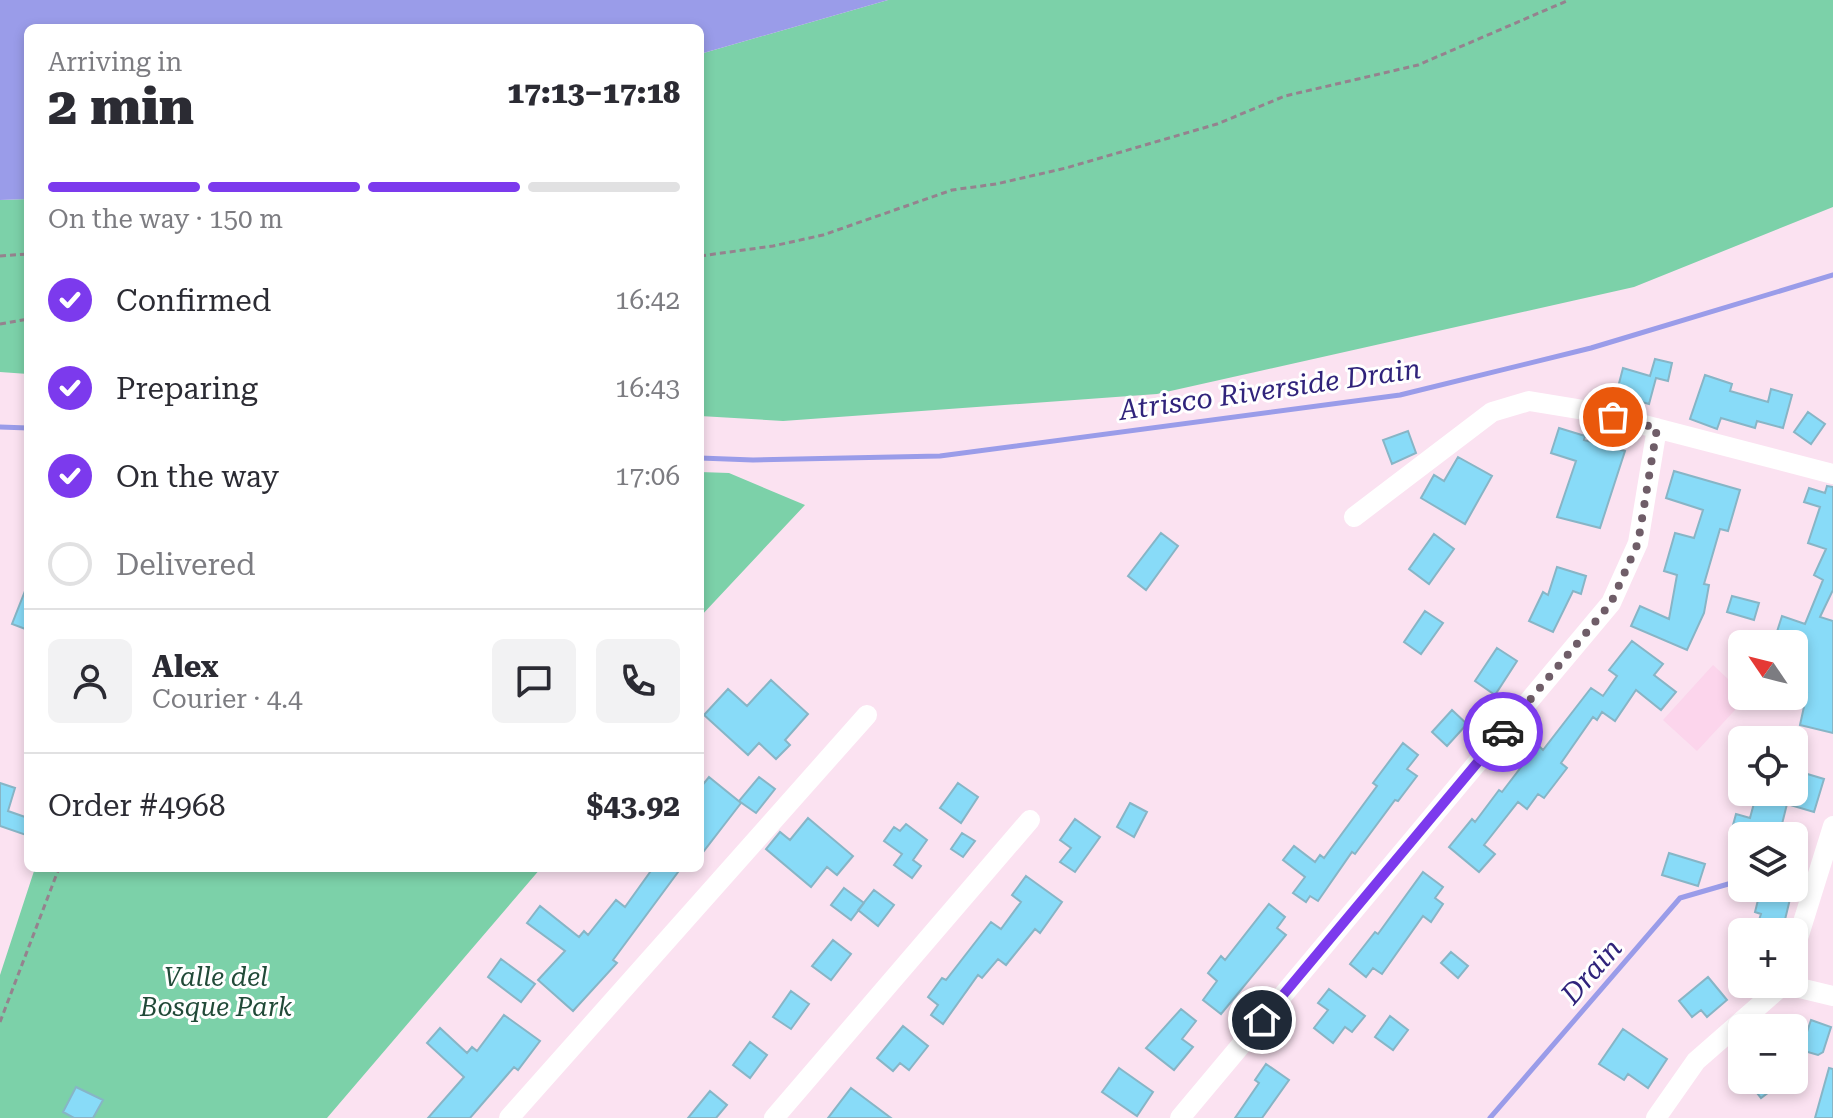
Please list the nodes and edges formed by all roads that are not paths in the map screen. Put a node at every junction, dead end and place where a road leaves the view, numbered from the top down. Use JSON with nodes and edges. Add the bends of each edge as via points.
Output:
{"nodes":[{"id":1,"x":1657,"y":428,"type":"junction"},
{"id":2,"x":1833,"y":474,"type":"edge"},
{"id":3,"x":1354,"y":517,"type":"dead end"},
{"id":4,"x":867,"y":715,"type":"dead end"},
{"id":5,"x":1030,"y":820,"type":"dead end"},
{"id":6,"x":1833,"y":826,"type":"edge"},
{"id":7,"x":1804,"y":918,"type":"edge"},
{"id":8,"x":1808,"y":990,"type":"edge"},
{"id":9,"x":1833,"y":996,"type":"edge"},
{"id":10,"x":1768,"y":998,"type":"edge"},
{"id":11,"x":509,"y":1118,"type":"edge"},
{"id":12,"x":774,"y":1118,"type":"edge"},
{"id":13,"x":1180,"y":1118,"type":"edge"},
{"id":14,"x":1656,"y":1118,"type":"edge"}],
"edges":[{"from":1,"to":2,"type":"street"},
{"from":1,"to":3,"type":"street","via":[[1529,401],[1492,412]]},
{"from":1,"to":13,"type":"street","via":[[1638,543],[1611,603]]},
{"from":4,"to":11,"type":"street"},
{"from":5,"to":12,"type":"street"},
{"from":6,"to":7,"type":"street"},
{"from":8,"to":9,"type":"street"},
{"from":10,"to":14,"type":"street","via":[[1696,1061]]}]}
